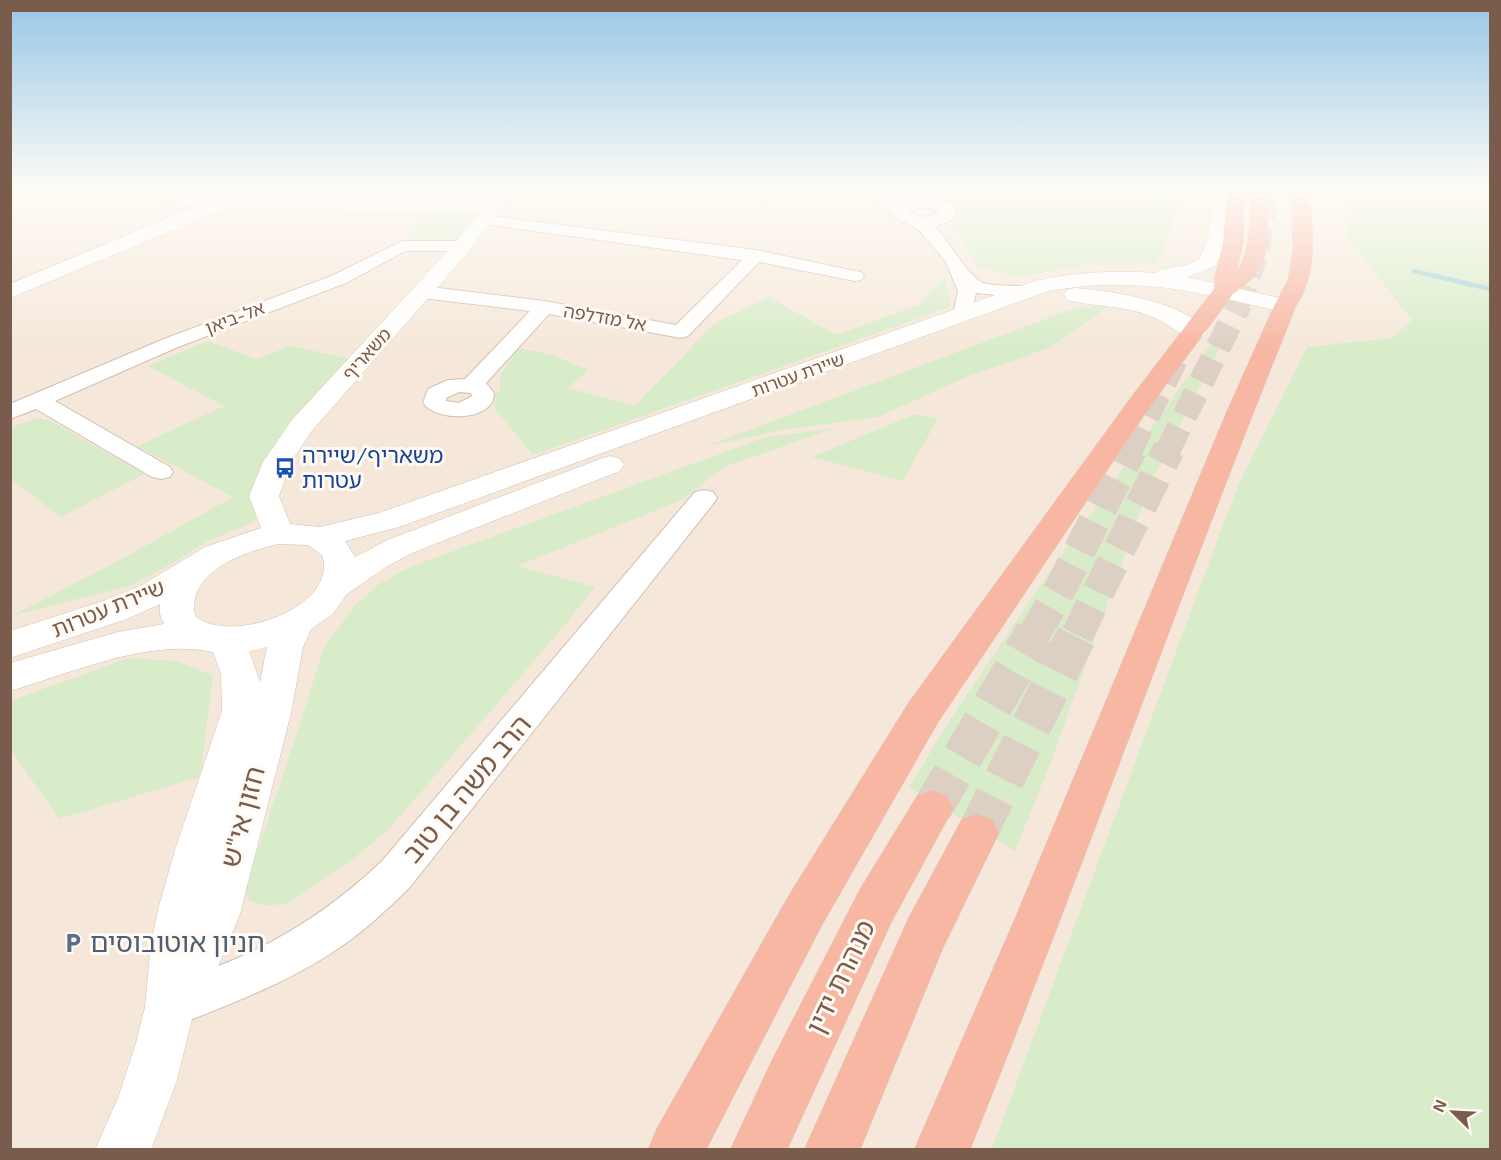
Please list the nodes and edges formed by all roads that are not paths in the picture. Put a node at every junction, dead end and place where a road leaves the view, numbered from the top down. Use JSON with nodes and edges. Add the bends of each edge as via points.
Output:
{"nodes":[{"id":1,"x":130,"y":242,"type":"edge"},
{"id":2,"x":466,"y":242,"type":"edge"},
{"id":3,"x":667,"y":242,"type":"edge"},
{"id":4,"x":955,"y":242,"type":"edge"},
{"id":5,"x":1216,"y":242,"type":"edge"},
{"id":6,"x":1233,"y":242,"type":"edge"},
{"id":7,"x":1257,"y":242,"type":"edge"},
{"id":8,"x":1301,"y":242,"type":"edge"},
{"id":9,"x":463,"y":246,"type":"junction"},
{"id":10,"x":756,"y":255,"type":"junction"},
{"id":11,"x":1281,"y":273,"type":"dead end"},
{"id":12,"x":855,"y":276,"type":"dead end"},
{"id":13,"x":1129,"y":276,"type":"junction"},
{"id":14,"x":963,"y":280,"type":"junction"},
{"id":15,"x":1225,"y":289,"type":"junction"},
{"id":16,"x":1026,"y":291,"type":"junction"},
{"id":17,"x":10,"y":292,"type":"edge"},
{"id":18,"x":422,"y":292,"type":"junction"},
{"id":19,"x":1285,"y":306,"type":"junction"},
{"id":20,"x":544,"y":307,"type":"junction"},
{"id":21,"x":963,"y":315,"type":"junction"},
{"id":22,"x":1195,"y":332,"type":"junction"},
{"id":23,"x":472,"y":385,"type":"dead end"},
{"id":24,"x":37,"y":400,"type":"junction"},
{"id":25,"x":10,"y":412,"type":"edge"},
{"id":26,"x":160,"y":472,"type":"dead end"},
{"id":27,"x":704,"y":498,"type":"dead end"},
{"id":28,"x":279,"y":534,"type":"junction"},
{"id":29,"x":319,"y":538,"type":"junction"},
{"id":30,"x":202,"y":564,"type":"junction"},
{"id":31,"x":336,"y":586,"type":"junction"},
{"id":32,"x":297,"y":621,"type":"junction"},
{"id":33,"x":212,"y":639,"type":"junction"},
{"id":34,"x":10,"y":645,"type":"edge"},
{"id":35,"x":10,"y":677,"type":"edge"},
{"id":36,"x":932,"y":809,"type":"tunnel mouth"},
{"id":37,"x":977,"y":833,"type":"tunnel mouth"},
{"id":38,"x":170,"y":1006,"type":"junction"},
{"id":39,"x":123,"y":1149,"type":"edge"},
{"id":40,"x":676,"y":1149,"type":"edge"},
{"id":41,"x":758,"y":1149,"type":"edge"},
{"id":42,"x":832,"y":1149,"type":"edge"},
{"id":43,"x":942,"y":1149,"type":"edge"}],
"edges":[{"from":1,"to":17,"type":"main road"},
{"from":2,"to":9,"type":"main road","name":"משאריף"},
{"from":3,"to":10,"type":"street"},
{"from":4,"to":14,"type":"street"},
{"from":5,"to":13,"type":"main road","via":[[1201,268]]},
{"from":6,"to":15,"type":"highway","via":[[1223,280]]},
{"from":7,"to":15,"type":"highway","via":[[1245,275]]},
{"from":8,"to":19,"type":"highway","via":[[1301,271],[1293,296]]},
{"from":9,"to":18,"type":"main road","name":"משאריף"},
{"from":9,"to":24,"type":"street","name":"אל-ביאן","via":[[402,246],[340,279],[171,343]]},
{"from":10,"to":12,"type":"street"},
{"from":10,"to":20,"type":"street","name":"אל מזדלפה","via":[[681,332]]},
{"from":11,"to":19,"type":"highway"},
{"from":13,"to":15,"type":"main road","name":"שיירת עטרות"},
{"from":13,"to":16,"type":"main road","name":"שיירת עטרות","via":[[1077,279]]},
{"from":14,"to":16,"type":"street","via":[[982,289]]},
{"from":14,"to":21,"type":"street","via":[[967,290]]},
{"from":15,"to":19,"type":"main road","name":"שיירת עטרות"},
{"from":15,"to":22,"type":"highway"},
{"from":16,"to":21,"type":"main road","name":"שיירת עטרות"},
{"from":18,"to":20,"type":"street","name":"אל מזדלפה"},
{"from":18,"to":28,"type":"main road","name":"משאריף","via":[[302,427],[277,462],[264,496]]},
{"from":19,"to":43,"type":"highway","via":[[1187,535],[989,1043]]},
{"from":20,"to":23,"type":"street"},
{"from":21,"to":29,"type":"main road","name":"שיירת עטרות","via":[[388,520]]},
{"from":22,"to":31,"type":"main road","name":"שיירת עטרות","via":[[1166,313],[1123,300],[1072,295],[1034,301],[401,546]]},
{"from":22,"to":40,"type":"highway","via":[[1141,401],[990,615],[886,772],[758,995]]},
{"from":24,"to":25,"type":"street","name":"אל-ביאן"},
{"from":24,"to":26,"type":"street"},
{"from":27,"to":38,"type":"street","name":"הרב משה בן טוב","via":[[374,897],[320,938],[277,963]]},
{"from":28,"to":29,"type":"main road"},
{"from":28,"to":30,"type":"main road","via":[[239,544]]},
{"from":29,"to":31,"type":"main road","via":[[340,557]]},
{"from":30,"to":33,"type":"main road","via":[[186,580],[176,613],[184,627]]},
{"from":30,"to":34,"type":"main road","name":"שיירת עטרות","via":[[115,610]]},
{"from":31,"to":32,"type":"main road","via":[[321,605]]},
{"from":32,"to":33,"type":"main road","via":[[249,639]]},
{"from":32,"to":38,"type":"main road","name":"חזון אי\"ש","via":[[285,647],[272,713],[217,914]]},
{"from":33,"to":35,"type":"main road","name":"שיירת עטרות","via":[[158,637]]},
{"from":33,"to":38,"type":"main road","name":"חזון אי\"ש","via":[[239,668],[241,711],[186,891],[171,968]]},
{"from":36,"to":41,"type":"highway","name":"מנהרת ידין","via":[[876,905]]},
{"from":37,"to":42,"type":"highway","via":[[926,933]]},
{"from":38,"to":39,"type":"main road","name":"חזון אי\"ש","via":[[138,1117]]}]}
